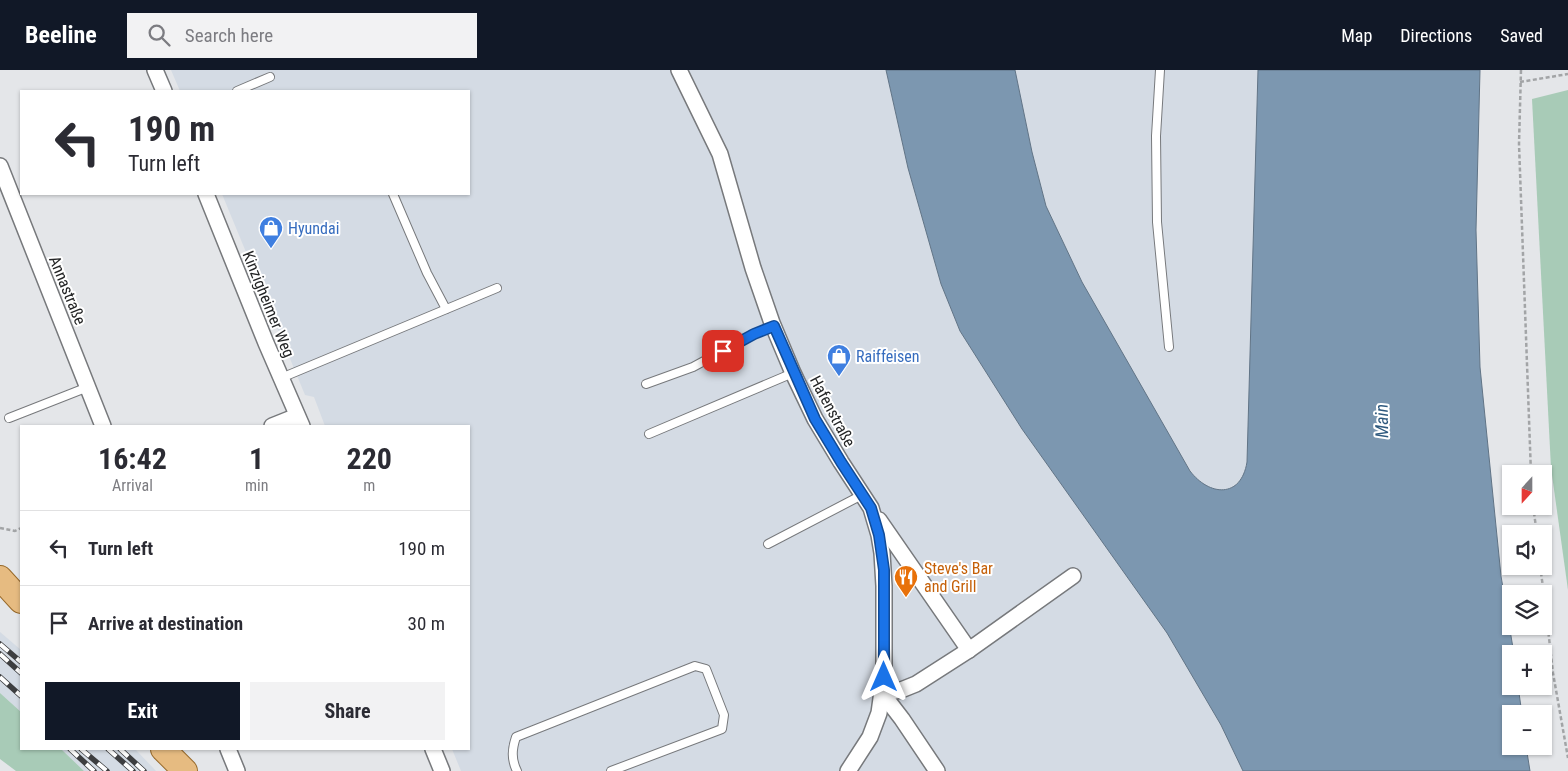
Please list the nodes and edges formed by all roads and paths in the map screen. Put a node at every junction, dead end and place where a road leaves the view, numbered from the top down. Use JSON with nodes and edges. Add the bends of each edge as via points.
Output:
{"nodes":[{"id":1,"x":155,"y":70,"type":"edge"},
{"id":2,"x":679,"y":70,"type":"edge"},
{"id":3,"x":1160,"y":70,"type":"edge"},
{"id":4,"x":1521,"y":70,"type":"edge"},
{"id":5,"x":1568,"y":74,"type":"edge"},
{"id":6,"x":270,"y":77,"type":"dead end"},
{"id":7,"x":1520,"y":82,"type":"junction"},
{"id":8,"x":164,"y":90,"type":"edge"},
{"id":9,"x":238,"y":90,"type":"edge"},
{"id":10,"x":0,"y":166,"type":"edge"},
{"id":11,"x":206,"y":195,"type":"edge"},
{"id":12,"x":393,"y":195,"type":"edge"},
{"id":13,"x":497,"y":288,"type":"dead end"},
{"id":14,"x":446,"y":309,"type":"junction"},
{"id":15,"x":774,"y":326,"type":"junction"},
{"id":16,"x":1170,"y":346,"type":"dead end"},
{"id":17,"x":794,"y":373,"type":"junction"},
{"id":18,"x":281,"y":378,"type":"junction"},
{"id":19,"x":646,"y":384,"type":"dead end"},
{"id":20,"x":88,"y":388,"type":"junction"},
{"id":21,"x":9,"y":418,"type":"dead end"},
{"id":22,"x":299,"y":421,"type":"edge"},
{"id":23,"x":103,"y":425,"type":"edge"},
{"id":24,"x":277,"y":425,"type":"edge"},
{"id":25,"x":649,"y":434,"type":"dead end"},
{"id":26,"x":1531,"y":465,"type":"edge"},
{"id":27,"x":862,"y":495,"type":"junction"},
{"id":28,"x":871,"y":508,"type":"junction"},
{"id":29,"x":0,"y":528,"type":"edge"},
{"id":30,"x":20,"y":528,"type":"edge"},
{"id":31,"x":768,"y":544,"type":"dead end"},
{"id":32,"x":1073,"y":576,"type":"dead end"},
{"id":33,"x":0,"y":578,"type":"edge"},
{"id":34,"x":20,"y":600,"type":"edge"},
{"id":35,"x":1549,"y":635,"type":"edge"},
{"id":36,"x":969,"y":650,"type":"junction"},
{"id":37,"x":882,"y":693,"type":"junction"},
{"id":38,"x":164,"y":750,"type":"edge"},
{"id":39,"x":228,"y":750,"type":"edge"},
{"id":40,"x":433,"y":750,"type":"edge"},
{"id":41,"x":1568,"y":758,"type":"edge"},
{"id":42,"x":185,"y":771,"type":"edge"},
{"id":43,"x":237,"y":771,"type":"edge"},
{"id":44,"x":442,"y":771,"type":"edge"},
{"id":45,"x":517,"y":771,"type":"edge"},
{"id":46,"x":611,"y":771,"type":"edge"},
{"id":47,"x":848,"y":771,"type":"edge"},
{"id":48,"x":937,"y":771,"type":"edge"}],
"edges":[{"from":1,"to":8,"type":"street"},
{"from":2,"to":15,"type":"street","name":"Hafenstraße","via":[[720,154],[753,268]]},
{"from":3,"to":16,"type":"lane","via":[[1156,136],[1157,222]]},
{"from":4,"to":7,"type":"path"},
{"from":5,"to":7,"type":"path"},
{"from":6,"to":9,"type":"lane"},
{"from":7,"to":26,"type":"path","via":[[1519,154]]},
{"from":10,"to":20,"type":"street","name":"Annastraße"},
{"from":11,"to":18,"type":"street","name":"Kinzigheimer Weg"},
{"from":12,"to":14,"type":"lane"},
{"from":13,"to":14,"type":"lane"},
{"from":14,"to":18,"type":"lane"},
{"from":15,"to":17,"type":"street","name":"Hafenstraße"},
{"from":15,"to":19,"type":"lane","via":[[692,368]]},
{"from":17,"to":25,"type":"lane"},
{"from":17,"to":27,"type":"street","name":"Hafenstraße","via":[[815,419]]},
{"from":18,"to":22,"type":"street","name":"Kinzigheimer Weg"},
{"from":20,"to":21,"type":"lane"},
{"from":20,"to":23,"type":"street","name":"Annastraße"},
{"from":22,"to":24,"type":"street"},
{"from":27,"to":28,"type":"street","name":"Hafenstraße"},
{"from":27,"to":31,"type":"lane"},
{"from":28,"to":36,"type":"street"},
{"from":28,"to":37,"type":"street","name":"Hafenstraße","via":[[884,570]]},
{"from":29,"to":30,"type":"path","via":[[15,531]]},
{"from":32,"to":36,"type":"street"},
{"from":33,"to":34,"type":"main road"},
{"from":35,"to":41,"type":"path"},
{"from":36,"to":37,"type":"street","via":[[916,684]]},
{"from":37,"to":47,"type":"street","name":"Hafenstraße","via":[[875,727]]},
{"from":37,"to":48,"type":"street"},
{"from":38,"to":42,"type":"main road"},
{"from":39,"to":43,"type":"street"},
{"from":40,"to":44,"type":"street"},
{"from":45,"to":46,"type":"lane","via":[[512,748],[516,736],[695,666],[706,669],[724,715],[722,730]]}]}
